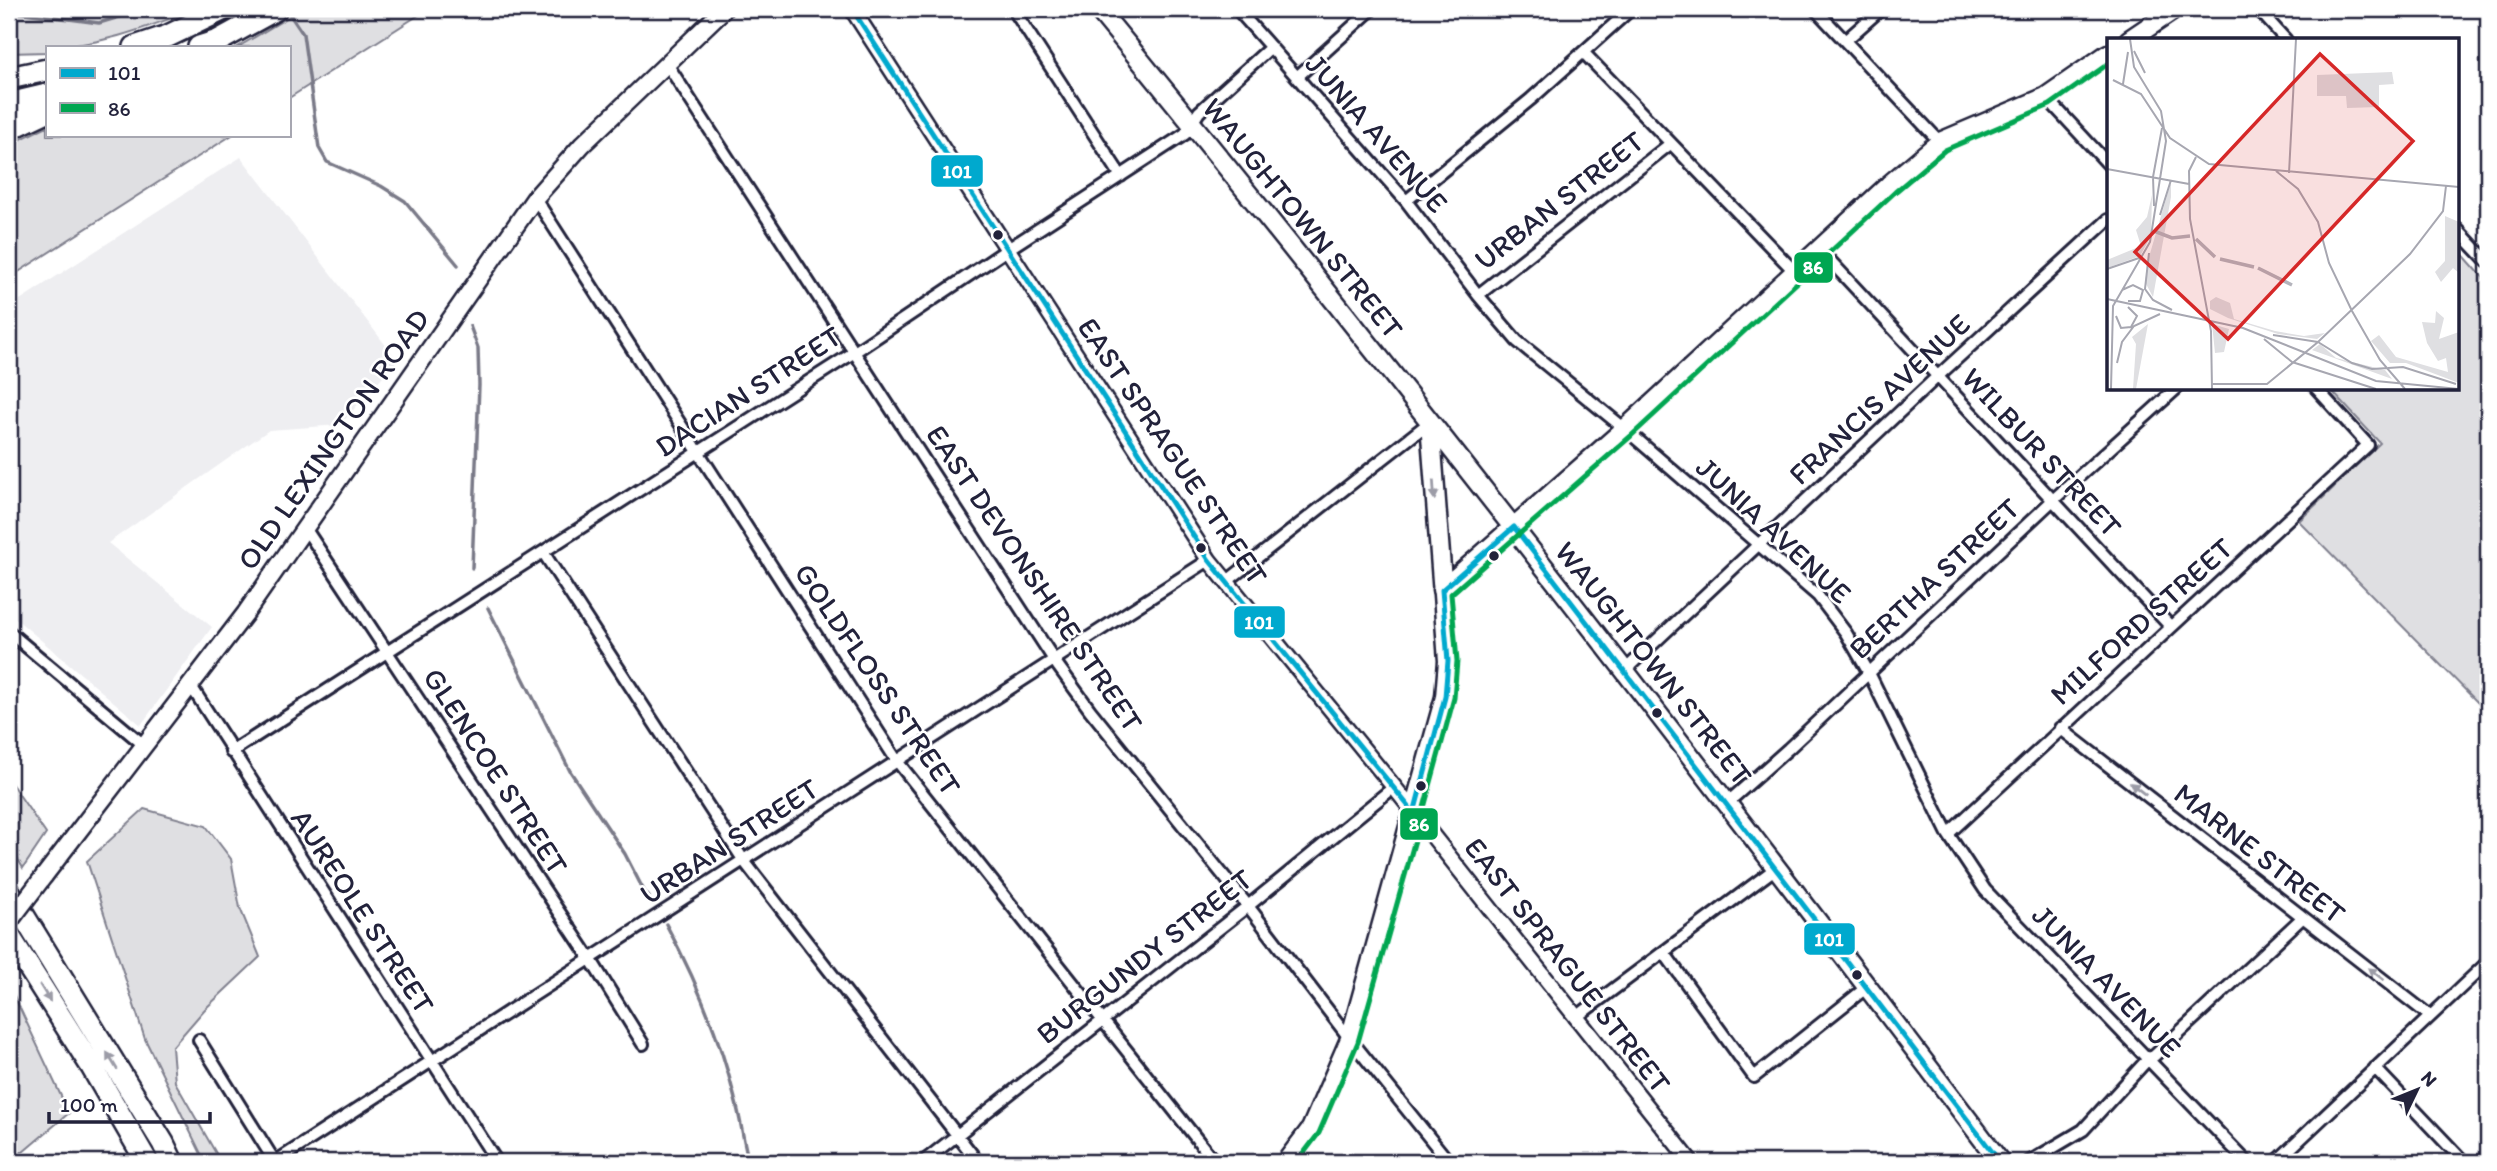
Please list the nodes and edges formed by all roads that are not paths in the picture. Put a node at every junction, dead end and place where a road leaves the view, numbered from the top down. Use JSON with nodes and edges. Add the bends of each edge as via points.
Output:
{"nodes":[{"id":1,"x":224,"y":9,"type":"edge"},
{"id":2,"x":276,"y":9,"type":"edge"},
{"id":3,"x":724,"y":9,"type":"edge"},
{"id":4,"x":852,"y":9,"type":"edge"},
{"id":5,"x":1013,"y":9,"type":"edge"},
{"id":6,"x":1098,"y":9,"type":"edge"},
{"id":7,"x":1237,"y":9,"type":"edge"},
{"id":8,"x":1372,"y":9,"type":"edge"},
{"id":9,"x":1632,"y":9,"type":"edge"},
{"id":10,"x":1815,"y":9,"type":"edge"},
{"id":11,"x":1881,"y":9,"type":"edge"},
{"id":12,"x":2175,"y":9,"type":"edge"},
{"id":13,"x":2258,"y":9,"type":"edge"},
{"id":14,"x":2132,"y":38,"type":"edge"},
{"id":15,"x":2284,"y":38,"type":"edge"},
{"id":16,"x":1845,"y":41,"type":"junction"},
{"id":17,"x":138,"y":46,"type":"edge"},
{"id":18,"x":202,"y":46,"type":"edge"},
{"id":19,"x":1270,"y":47,"type":"junction"},
{"id":20,"x":1584,"y":53,"type":"junction"},
{"id":21,"x":2107,"y":55,"type":"edge"},
{"id":22,"x":46,"y":63,"type":"edge"},
{"id":23,"x":9,"y":64,"type":"edge"},
{"id":24,"x":667,"y":64,"type":"junction"},
{"id":25,"x":46,"y":70,"type":"edge"},
{"id":26,"x":1297,"y":77,"type":"junction"},
{"id":27,"x":9,"y":78,"type":"edge"},
{"id":28,"x":46,"y":95,"type":"edge"},
{"id":29,"x":2046,"y":96,"type":"junction"},
{"id":30,"x":9,"y":104,"type":"edge"},
{"id":31,"x":46,"y":111,"type":"edge"},
{"id":32,"x":1192,"y":124,"type":"junction"},
{"id":33,"x":9,"y":129,"type":"edge"},
{"id":34,"x":1940,"y":142,"type":"junction"},
{"id":35,"x":1670,"y":144,"type":"junction"},
{"id":36,"x":2107,"y":162,"type":"edge"},
{"id":37,"x":1121,"y":176,"type":"junction"},
{"id":38,"x":535,"y":198,"type":"junction"},
{"id":39,"x":1406,"y":201,"type":"junction"},
{"id":40,"x":2107,"y":222,"type":"edge"},
{"id":41,"x":2458,"y":230,"type":"edge"},
{"id":42,"x":1008,"y":249,"type":"junction"},
{"id":43,"x":1820,"y":250,"type":"junction"},
{"id":44,"x":2488,"y":262,"type":"edge"},
{"id":45,"x":1795,"y":272,"type":"junction"},
{"id":46,"x":1478,"y":295,"type":"junction"},
{"id":47,"x":853,"y":353,"type":"junction"},
{"id":48,"x":1938,"y":376,"type":"junction"},
{"id":49,"x":2175,"y":390,"type":"edge"},
{"id":50,"x":2318,"y":390,"type":"edge"},
{"id":51,"x":1430,"y":422,"type":"junction"},
{"id":52,"x":1625,"y":429,"type":"junction"},
{"id":53,"x":698,"y":452,"type":"junction"},
{"id":54,"x":2053,"y":500,"type":"junction"},
{"id":55,"x":1514,"y":527,"type":"junction"},
{"id":56,"x":305,"y":528,"type":"junction"},
{"id":57,"x":1759,"y":543,"type":"junction"},
{"id":58,"x":543,"y":552,"type":"junction"},
{"id":59,"x":1209,"y":560,"type":"junction"},
{"id":60,"x":1226,"y":582,"type":"junction"},
{"id":61,"x":1442,"y":590,"type":"junction"},
{"id":62,"x":2170,"y":626,"type":"junction"},
{"id":63,"x":9,"y":632,"type":"edge"},
{"id":64,"x":388,"y":653,"type":"junction"},
{"id":65,"x":1053,"y":659,"type":"junction"},
{"id":66,"x":1623,"y":672,"type":"junction"},
{"id":67,"x":1869,"y":673,"type":"junction"},
{"id":68,"x":191,"y":686,"type":"junction"},
{"id":69,"x":2060,"y":728,"type":"junction"},
{"id":70,"x":145,"y":746,"type":"junction"},
{"id":71,"x":232,"y":752,"type":"junction"},
{"id":72,"x":897,"y":761,"type":"junction"},
{"id":73,"x":1394,"y":787,"type":"junction"},
{"id":74,"x":1726,"y":804,"type":"junction"},
{"id":75,"x":1414,"y":813,"type":"junction"},
{"id":76,"x":1948,"y":834,"type":"junction"},
{"id":77,"x":744,"y":861,"type":"junction"},
{"id":78,"x":1776,"y":868,"type":"junction"},
{"id":79,"x":9,"y":892,"type":"edge"},
{"id":80,"x":1248,"y":906,"type":"junction"},
{"id":81,"x":2302,"y":918,"type":"junction"},
{"id":82,"x":9,"y":922,"type":"edge"},
{"id":83,"x":9,"y":936,"type":"edge"},
{"id":84,"x":1665,"y":954,"type":"junction"},
{"id":85,"x":591,"y":960,"type":"junction"},
{"id":86,"x":2488,"y":962,"type":"edge"},
{"id":87,"x":1867,"y":987,"type":"junction"},
{"id":88,"x":2430,"y":1016,"type":"junction"},
{"id":89,"x":1575,"y":1018,"type":"junction"},
{"id":90,"x":1103,"y":1021,"type":"junction"},
{"id":91,"x":1350,"y":1039,"type":"junction"},
{"id":92,"x":198,"y":1040,"type":"dead end"},
{"id":93,"x":643,"y":1044,"type":"dead end"},
{"id":94,"x":2149,"y":1058,"type":"junction"},
{"id":95,"x":432,"y":1062,"type":"junction"},
{"id":96,"x":2375,"y":1068,"type":"junction"},
{"id":97,"x":957,"y":1136,"type":"junction"},
{"id":98,"x":147,"y":1162,"type":"edge"},
{"id":99,"x":172,"y":1162,"type":"edge"},
{"id":100,"x":275,"y":1162,"type":"edge"},
{"id":101,"x":497,"y":1162,"type":"edge"},
{"id":102,"x":923,"y":1162,"type":"edge"},
{"id":103,"x":978,"y":1162,"type":"edge"},
{"id":104,"x":1215,"y":1162,"type":"edge"},
{"id":105,"x":1286,"y":1162,"type":"edge"},
{"id":106,"x":1449,"y":1162,"type":"edge"},
{"id":107,"x":1691,"y":1162,"type":"edge"},
{"id":108,"x":2000,"y":1162,"type":"edge"},
{"id":109,"x":2029,"y":1162,"type":"edge"},
{"id":110,"x":2247,"y":1162,"type":"edge"},
{"id":111,"x":2276,"y":1162,"type":"edge"},
{"id":112,"x":2464,"y":1162,"type":"edge"}],
"edges":[{"from":1,"to":17,"type":"highway"},
{"from":2,"to":18,"type":"highway"},
{"from":3,"to":24,"type":"main road","name":"OLD LEXINGTON ROAD"},
{"from":4,"to":42,"type":"street","name":"EAST SPRAGUE STREET"},
{"from":5,"to":37,"type":"street"},
{"from":6,"to":32,"type":"main road","name":"WAUGHTOWN STREET"},
{"from":7,"to":19,"type":"street","name":"JUNIA AVENUE"},
{"from":8,"to":26,"type":"street"},
{"from":9,"to":20,"type":"street"},
{"from":10,"to":16,"type":"street"},
{"from":11,"to":16,"type":"street"},
{"from":12,"to":14,"type":"main road"},
{"from":13,"to":15,"type":"street"},
{"from":16,"to":34,"type":"street"},
{"from":19,"to":26,"type":"street","name":"JUNIA AVENUE"},
{"from":19,"to":32,"type":"street","name":"DACIAN STREET","via":[[1199,112]]},
{"from":20,"to":35,"type":"street"},
{"from":20,"to":39,"type":"street"},
{"from":21,"to":29,"type":"main road"},
{"from":22,"to":23,"type":"highway"},
{"from":24,"to":38,"type":"main road","name":"OLD LEXINGTON ROAD","via":[[582,145]]},
{"from":24,"to":47,"type":"street","name":"EAST DEVONSHIRE STREET"},
{"from":25,"to":27,"type":"highway"},
{"from":26,"to":39,"type":"street","name":"JUNIA AVENUE"},
{"from":28,"to":30,"type":"highway"},
{"from":29,"to":34,"type":"main road"},
{"from":29,"to":36,"type":"street"},
{"from":31,"to":33,"type":"highway"},
{"from":32,"to":37,"type":"street","name":"DACIAN STREET","via":[[1185,134]]},
{"from":32,"to":51,"type":"main road","name":"WAUGHTOWN STREET"},
{"from":34,"to":43,"type":"main road"},
{"from":35,"to":45,"type":"street"},
{"from":35,"to":46,"type":"street","name":"URBAN STREET"},
{"from":37,"to":42,"type":"street","name":"DACIAN STREET"},
{"from":38,"to":53,"type":"street","name":"GOLDFLOSS STREET"},
{"from":38,"to":56,"type":"main road","name":"OLD LEXINGTON ROAD"},
{"from":39,"to":46,"type":"street","name":"JUNIA AVENUE"},
{"from":40,"to":48,"type":"street","name":"FRANCIS AVENUE"},
{"from":41,"to":44,"type":"street"},
{"from":42,"to":47,"type":"street","name":"DACIAN STREET"},
{"from":42,"to":59,"type":"street","name":"EAST SPRAGUE STREET"},
{"from":43,"to":45,"type":"main road"},
{"from":43,"to":48,"type":"street","name":"WILBUR STREET"},
{"from":45,"to":52,"type":"main road"},
{"from":46,"to":52,"type":"street","name":"JUNIA AVENUE","via":[[1517,341]]},
{"from":47,"to":53,"type":"street","name":"DACIAN STREET"},
{"from":47,"to":65,"type":"street","name":"EAST DEVONSHIRE STREET"},
{"from":48,"to":54,"type":"street","name":"WILBUR STREET"},
{"from":48,"to":57,"type":"street","name":"FRANCIS AVENUE"},
{"from":49,"to":54,"type":"street","name":"BERTHA STREET"},
{"from":50,"to":62,"type":"street","name":"MILFORD STREET","via":[[2368,445]]},
{"from":51,"to":55,"type":"main road","name":"WAUGHTOWN STREET"},
{"from":51,"to":60,"type":"street"},
{"from":51,"to":61,"type":"main road","one_way":true},
{"from":52,"to":55,"type":"main road"},
{"from":52,"to":57,"type":"street","name":"JUNIA AVENUE"},
{"from":53,"to":58,"type":"street","name":"DACIAN STREET"},
{"from":53,"to":72,"type":"street","name":"GOLDFLOSS STREET"},
{"from":54,"to":62,"type":"street","name":"WILBUR STREET"},
{"from":54,"to":67,"type":"street","name":"BERTHA STREET"},
{"from":55,"to":61,"type":"main road"},
{"from":55,"to":66,"type":"main road","name":"WAUGHTOWN STREET"},
{"from":56,"to":64,"type":"street","name":"GLENCOE STREET"},
{"from":56,"to":68,"type":"main road","name":"OLD LEXINGTON ROAD"},
{"from":57,"to":66,"type":"street","name":"FRANCIS AVENUE"},
{"from":57,"to":67,"type":"street","name":"JUNIA AVENUE","via":[[1818,596]]},
{"from":58,"to":64,"type":"street","name":"DACIAN STREET"},
{"from":58,"to":77,"type":"street"},
{"from":59,"to":60,"type":"street","name":"EAST SPRAGUE STREET"},
{"from":59,"to":65,"type":"street","name":"URBAN STREET"},
{"from":60,"to":73,"type":"street","name":"EAST SPRAGUE STREET"},
{"from":61,"to":75,"type":"main road","via":[[1448,662],[1445,697]]},
{"from":62,"to":69,"type":"street","name":"MILFORD STREET"},
{"from":63,"to":70,"type":"street"},
{"from":64,"to":71,"type":"street","name":"DACIAN STREET"},
{"from":64,"to":85,"type":"street","name":"GLENCOE STREET"},
{"from":65,"to":72,"type":"street","name":"URBAN STREET"},
{"from":65,"to":80,"type":"street","name":"EAST DEVONSHIRE STREET"},
{"from":66,"to":74,"type":"main road","name":"WAUGHTOWN STREET"},
{"from":67,"to":74,"type":"street","name":"BERTHA STREET"},
{"from":67,"to":76,"type":"street","name":"JUNIA AVENUE"},
{"from":68,"to":70,"type":"main road","name":"OLD LEXINGTON ROAD"},
{"from":68,"to":71,"type":"street","name":"AUREOLE STREET"},
{"from":69,"to":76,"type":"street","name":"MILFORD STREET"},
{"from":81,"to":69,"type":"street","name":"MARNE STREET","one_way":true},
{"from":70,"to":82,"type":"main road","name":"OLD LEXINGTON ROAD","bridge":true},
{"from":71,"to":95,"type":"street","name":"AUREOLE STREET"},
{"from":72,"to":77,"type":"street","name":"URBAN STREET"},
{"from":72,"to":90,"type":"street","name":"GOLDFLOSS STREET"},
{"from":73,"to":75,"type":"street","name":"EAST SPRAGUE STREET"},
{"from":73,"to":80,"type":"street","name":"BURGUNDY STREET"},
{"from":74,"to":78,"type":"main road","name":"WAUGHTOWN STREET"},
{"from":75,"to":89,"type":"street","name":"EAST SPRAGUE STREET"},
{"from":75,"to":91,"type":"main road"},
{"from":76,"to":94,"type":"street","name":"JUNIA AVENUE","via":[[1985,891]]},
{"from":77,"to":85,"type":"street","name":"URBAN STREET"},
{"from":77,"to":97,"type":"street"},
{"from":78,"to":84,"type":"street"},
{"from":78,"to":87,"type":"main road","name":"WAUGHTOWN STREET"},
{"from":99,"to":79,"type":"highway","one_way":true},
{"from":80,"to":90,"type":"street","name":"BURGUNDY STREET"},
{"from":80,"to":91,"type":"street","name":"EAST DEVONSHIRE STREET"},
{"from":88,"to":81,"type":"street","name":"MARNE STREET","one_way":true},
{"from":81,"to":94,"type":"street"},
{"from":83,"to":98,"type":"highway","one_way":true},
{"from":84,"to":87,"type":"street","via":[[1754,1077]]},
{"from":84,"to":89,"type":"street"},
{"from":85,"to":93,"type":"street","name":"GLENCOE STREET"},
{"from":85,"to":95,"type":"street","name":"URBAN STREET"},
{"from":86,"to":88,"type":"street"},
{"from":87,"to":108,"type":"main road","name":"WAUGHTOWN STREET"},
{"from":88,"to":96,"type":"street"},
{"from":89,"to":107,"type":"street","name":"EAST SPRAGUE STREET"},
{"from":90,"to":97,"type":"street","name":"BURGUNDY STREET"},
{"from":90,"to":104,"type":"street","name":"GOLDFLOSS STREET"},
{"from":91,"to":105,"type":"main road","via":[[1311,1129]]},
{"from":91,"to":106,"type":"street","name":"EAST DEVONSHIRE STREET"},
{"from":92,"to":100,"type":"street"},
{"from":94,"to":109,"type":"street","via":[[2083,1130]]},
{"from":94,"to":110,"type":"street","name":"JUNIA AVENUE"},
{"from":95,"to":100,"type":"street","name":"URBAN STREET"},
{"from":95,"to":101,"type":"street","name":"AUREOLE STREET"},
{"from":96,"to":111,"type":"street"},
{"from":96,"to":112,"type":"street"},
{"from":97,"to":102,"type":"street","name":"BURGUNDY STREET"},
{"from":97,"to":103,"type":"street"}]}
